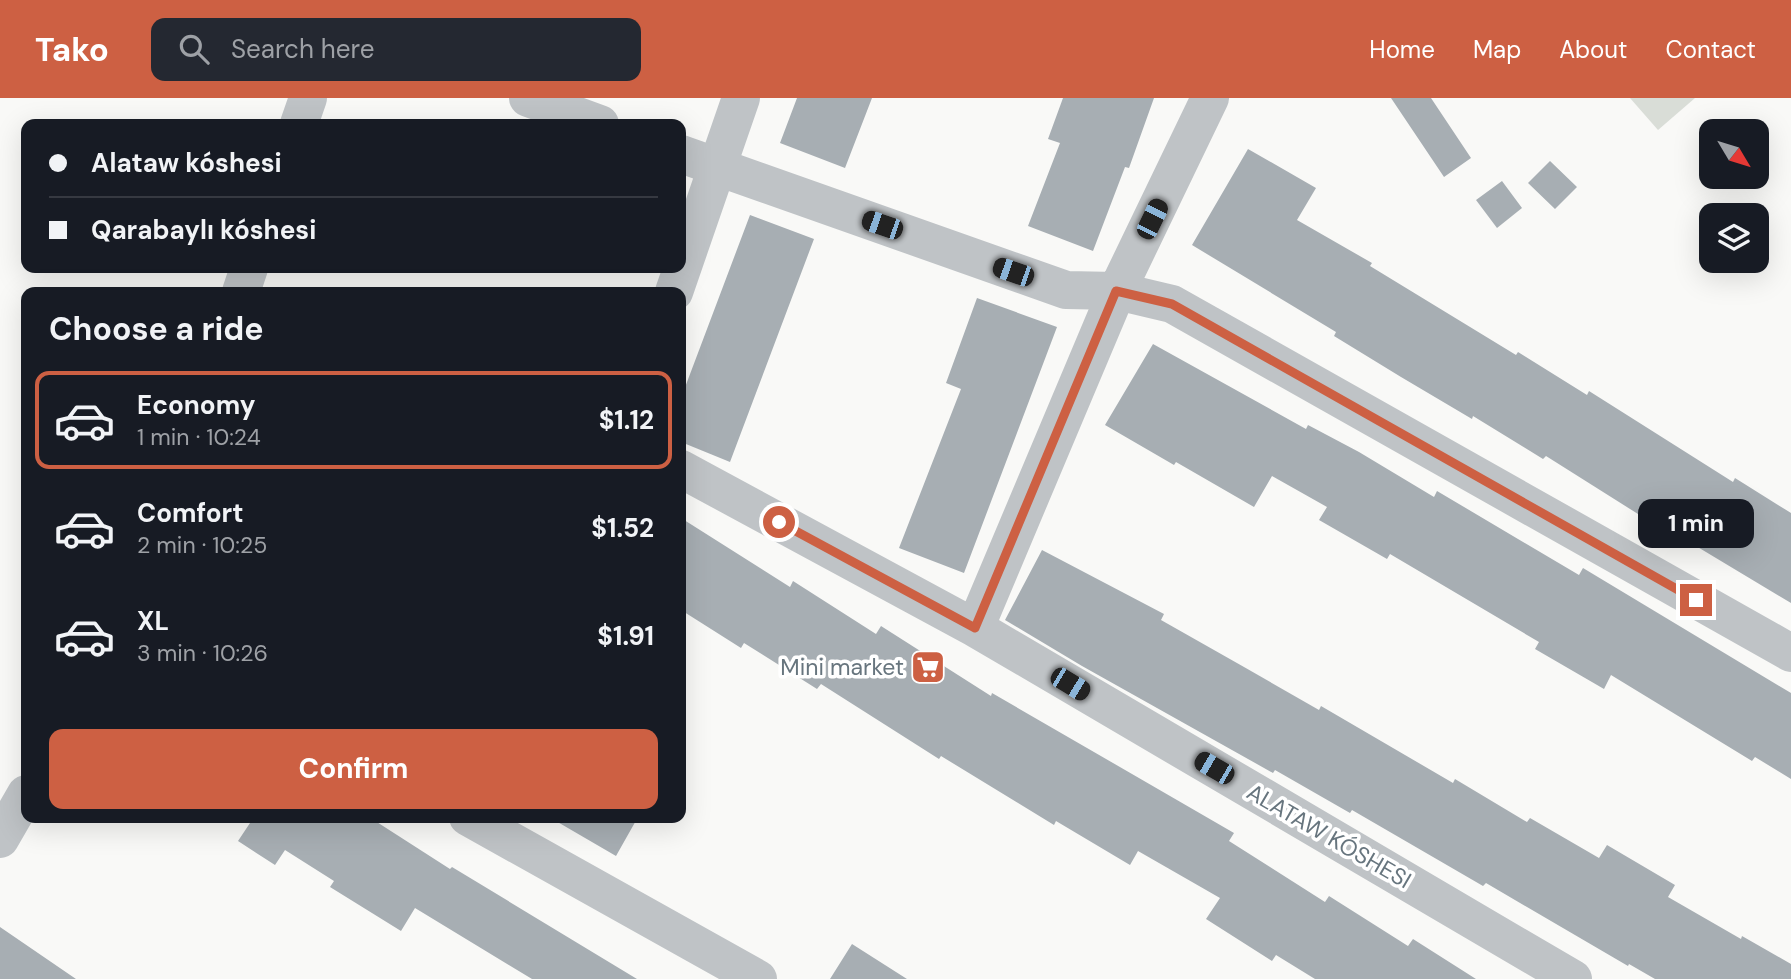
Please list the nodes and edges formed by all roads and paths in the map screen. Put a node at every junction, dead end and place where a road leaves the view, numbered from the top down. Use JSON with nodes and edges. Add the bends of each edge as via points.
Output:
{"nodes":[{"id":1,"x":308,"y":98,"type":"edge"},
{"id":2,"x":528,"y":98,"type":"edge"},
{"id":3,"x":741,"y":98,"type":"edge"},
{"id":4,"x":1210,"y":98,"type":"edge"},
{"id":5,"x":301,"y":119,"type":"edge"},
{"id":6,"x":586,"y":119,"type":"edge"},
{"id":7,"x":686,"y":156,"type":"edge"},
{"id":8,"x":716,"y":167,"type":"junction"},
{"id":9,"x":686,"y":256,"type":"edge"},
{"id":10,"x":1116,"y":291,"type":"junction"},
{"id":11,"x":686,"y":472,"type":"edge"},
{"id":12,"x":975,"y":628,"type":"junction"},
{"id":13,"x":1791,"y":653,"type":"edge"},
{"id":14,"x":21,"y":803,"type":"edge"},
{"id":15,"x":479,"y":823,"type":"edge"},
{"id":16,"x":0,"y":839,"type":"edge"},
{"id":17,"x":758,"y":979,"type":"edge"},
{"id":18,"x":1573,"y":979,"type":"edge"}],
"edges":[{"from":1,"to":5,"type":"street"},
{"from":2,"to":6,"type":"street"},
{"from":3,"to":8,"type":"street"},
{"from":4,"to":10,"type":"street"},
{"from":7,"to":8,"type":"street"},
{"from":8,"to":9,"type":"street"},
{"from":8,"to":10,"type":"street","via":[[1066,290]]},
{"from":10,"to":12,"type":"street"},
{"from":10,"to":13,"type":"street","via":[[1172,304]]},
{"from":11,"to":12,"type":"street","name":"ALATAW KÓSHESI"},
{"from":12,"to":18,"type":"street","name":"ALATAW KÓSHESI"},
{"from":14,"to":16,"type":"street"},
{"from":15,"to":17,"type":"street"}]}
